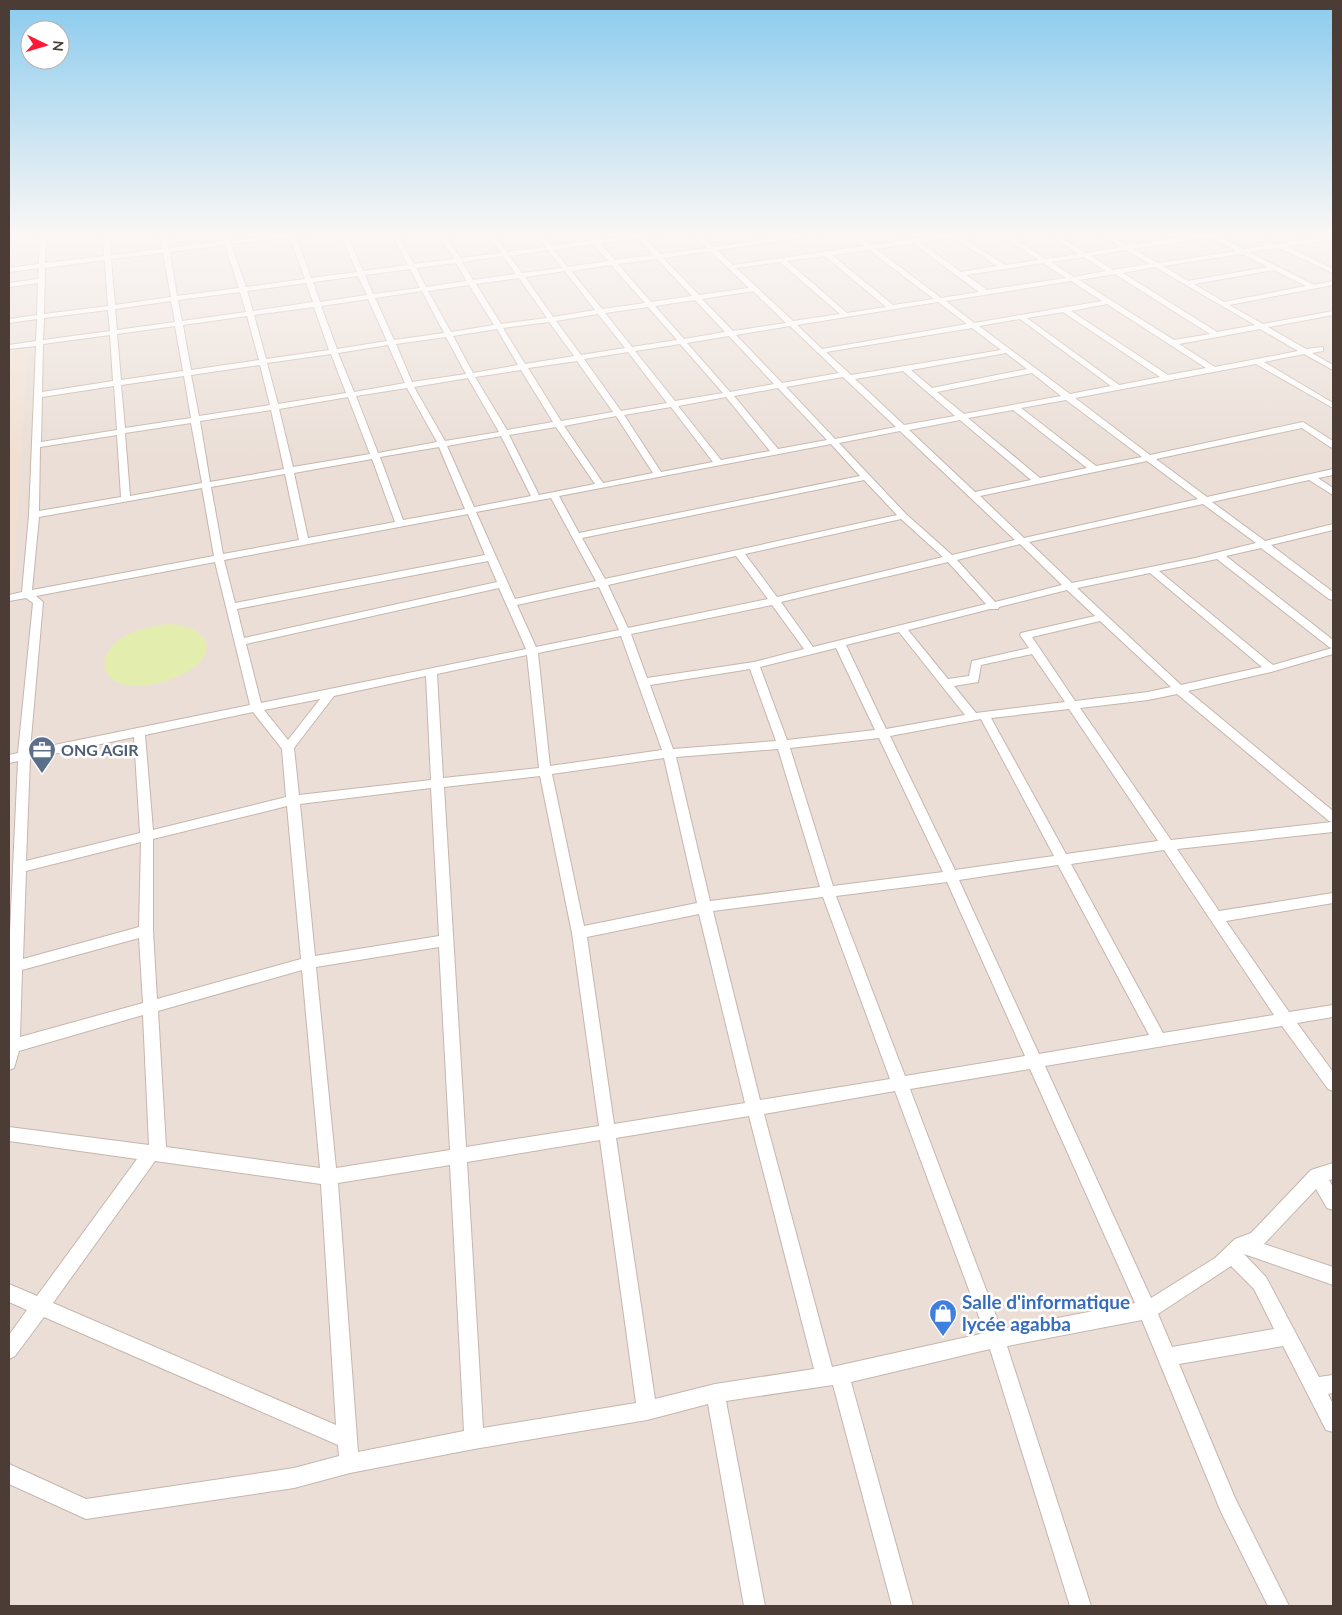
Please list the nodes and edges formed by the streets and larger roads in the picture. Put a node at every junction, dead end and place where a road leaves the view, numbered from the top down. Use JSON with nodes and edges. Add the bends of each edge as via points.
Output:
{"nodes":[{"id":1,"x":40,"y":308,"type":"edge"},
{"id":2,"x":97,"y":308,"type":"edge"},
{"id":3,"x":112,"y":308,"type":"edge"},
{"id":4,"x":176,"y":308,"type":"edge"},
{"id":5,"x":248,"y":308,"type":"edge"},
{"id":6,"x":285,"y":308,"type":"edge"},
{"id":7,"x":319,"y":308,"type":"edge"},
{"id":8,"x":378,"y":308,"type":"edge"},
{"id":9,"x":434,"y":308,"type":"edge"},
{"id":10,"x":488,"y":308,"type":"edge"},
{"id":11,"x":543,"y":308,"type":"edge"},
{"id":12,"x":597,"y":308,"type":"edge"},
{"id":13,"x":623,"y":308,"type":"edge"},
{"id":14,"x":654,"y":308,"type":"edge"},
{"id":15,"x":708,"y":308,"type":"edge"},
{"id":16,"x":775,"y":308,"type":"edge"},
{"id":17,"x":838,"y":308,"type":"edge"},
{"id":18,"x":897,"y":308,"type":"edge"},
{"id":19,"x":951,"y":308,"type":"edge"},
{"id":20,"x":1075,"y":308,"type":"edge"},
{"id":21,"x":1119,"y":308,"type":"edge"},
{"id":22,"x":1173,"y":308,"type":"edge"},
{"id":23,"x":1230,"y":308,"type":"edge"},
{"id":24,"x":893,"y":309,"type":"joint"},
{"id":25,"x":1066,"y":310,"type":"junction"},
{"id":26,"x":600,"y":312,"type":"junction"},
{"id":27,"x":250,"y":313,"type":"junction"},
{"id":28,"x":1333,"y":313,"type":"edge"},
{"id":29,"x":847,"y":316,"type":"junction"},
{"id":30,"x":40,"y":317,"type":"junction"},
{"id":31,"x":1021,"y":317,"type":"junction"},
{"id":32,"x":551,"y":320,"type":"junction"},
{"id":33,"x":9,"y":321,"type":"edge"},
{"id":34,"x":178,"y":323,"type":"junction"},
{"id":35,"x":792,"y":324,"type":"junction"},
{"id":36,"x":972,"y":325,"type":"junction"},
{"id":37,"x":1260,"y":326,"type":"junction"},
{"id":38,"x":500,"y":328,"type":"junction"},
{"id":39,"x":114,"y":333,"type":"junction"},
{"id":40,"x":733,"y":334,"type":"junction"},
{"id":41,"x":1215,"y":334,"type":"junction"},
{"id":42,"x":448,"y":336,"type":"junction"},
{"id":43,"x":682,"y":342,"type":"junction"},
{"id":44,"x":40,"y":343,"type":"junction"},
{"id":45,"x":1172,"y":343,"type":"junction"},
{"id":46,"x":393,"y":344,"type":"junction"},
{"id":47,"x":9,"y":347,"type":"edge"},
{"id":48,"x":1320,"y":349,"type":"dead end"},
{"id":49,"x":631,"y":350,"type":"junction"},
{"id":50,"x":821,"y":351,"type":"junction"},
{"id":51,"x":1006,"y":351,"type":"junction"},
{"id":52,"x":334,"y":352,"type":"junction"},
{"id":53,"x":1305,"y":352,"type":"junction"},
{"id":54,"x":580,"y":358,"type":"junction"},
{"id":55,"x":1257,"y":360,"type":"junction"},
{"id":56,"x":263,"y":363,"type":"junction"},
{"id":57,"x":525,"y":367,"type":"junction"},
{"id":58,"x":905,"y":368,"type":"junction"},
{"id":59,"x":1333,"y":368,"type":"edge"},
{"id":60,"x":1213,"y":369,"type":"junction"},
{"id":61,"x":1032,"y":371,"type":"junction"},
{"id":62,"x":187,"y":373,"type":"junction"},
{"id":63,"x":470,"y":376,"type":"junction"},
{"id":64,"x":848,"y":376,"type":"junction"},
{"id":65,"x":1166,"y":378,"type":"junction"},
{"id":66,"x":118,"y":384,"type":"junction"},
{"id":67,"x":410,"y":386,"type":"junction"},
{"id":68,"x":781,"y":386,"type":"junction"},
{"id":69,"x":1117,"y":387,"type":"junction"},
{"id":70,"x":932,"y":390,"type":"junction"},
{"id":71,"x":350,"y":394,"type":"junction"},
{"id":72,"x":728,"y":394,"type":"junction"},
{"id":73,"x":38,"y":395,"type":"junction"},
{"id":74,"x":1066,"y":397,"type":"junction"},
{"id":75,"x":672,"y":404,"type":"junction"},
{"id":76,"x":1333,"y":406,"type":"edge"},
{"id":77,"x":274,"y":407,"type":"junction"},
{"id":78,"x":1014,"y":407,"type":"junction"},
{"id":79,"x":619,"y":414,"type":"junction"},
{"id":80,"x":962,"y":416,"type":"junction"},
{"id":81,"x":196,"y":420,"type":"junction"},
{"id":82,"x":559,"y":425,"type":"junction"},
{"id":83,"x":902,"y":428,"type":"junction"},
{"id":84,"x":121,"y":432,"type":"junction"},
{"id":85,"x":504,"y":432,"type":"junction"},
{"id":86,"x":833,"y":441,"type":"junction"},
{"id":87,"x":442,"y":444,"type":"junction"},
{"id":88,"x":36,"y":445,"type":"junction"},
{"id":89,"x":1333,"y":445,"type":"edge"},
{"id":90,"x":776,"y":452,"type":"junction"},
{"id":91,"x":375,"y":455,"type":"junction"},
{"id":92,"x":1148,"y":459,"type":"junction"},
{"id":93,"x":719,"y":463,"type":"junction"},
{"id":94,"x":1095,"y":470,"type":"junction"},
{"id":95,"x":290,"y":471,"type":"junction"},
{"id":96,"x":1333,"y":472,"type":"edge"},
{"id":97,"x":658,"y":474,"type":"junction"},
{"id":98,"x":1310,"y":477,"type":"junction"},
{"id":99,"x":867,"y":478,"type":"junction"},
{"id":100,"x":1039,"y":482,"type":"junction"},
{"id":101,"x":206,"y":485,"type":"junction"},
{"id":102,"x":600,"y":486,"type":"junction"},
{"id":103,"x":1333,"y":492,"type":"edge"},
{"id":104,"x":553,"y":494,"type":"junction"},
{"id":105,"x":974,"y":495,"type":"junction"},
{"id":106,"x":126,"y":498,"type":"junction"},
{"id":107,"x":536,"y":498,"type":"junction"},
{"id":108,"x":1205,"y":502,"type":"junction"},
{"id":109,"x":470,"y":510,"type":"junction"},
{"id":110,"x":34,"y":515,"type":"junction"},
{"id":111,"x":903,"y":516,"type":"junction"},
{"id":112,"x":400,"y":524,"type":"junction"},
{"id":113,"x":1333,"y":527,"type":"edge"},
{"id":114,"x":576,"y":536,"type":"junction"},
{"id":115,"x":1022,"y":541,"type":"junction"},
{"id":116,"x":304,"y":542,"type":"junction"},
{"id":117,"x":1260,"y":543,"type":"junction"},
{"id":118,"x":738,"y":552,"type":"junction"},
{"id":119,"x":1218,"y":555,"type":"junction"},
{"id":120,"x":491,"y":557,"type":"junction"},
{"id":121,"x":219,"y":558,"type":"junction"},
{"id":122,"x":950,"y":558,"type":"junction"},
{"id":123,"x":1152,"y":570,"type":"junction"},
{"id":124,"x":601,"y":581,"type":"junction"},
{"id":125,"x":503,"y":584,"type":"junction"},
{"id":126,"x":1070,"y":586,"type":"junction"},
{"id":127,"x":27,"y":594,"type":"junction"},
{"id":128,"x":1333,"y":597,"type":"edge"},
{"id":129,"x":9,"y":598,"type":"edge"},
{"id":130,"x":774,"y":600,"type":"junction"},
{"id":131,"x":511,"y":603,"type":"junction"},
{"id":132,"x":994,"y":606,"type":"junction"},
{"id":133,"x":231,"y":607,"type":"junction"},
{"id":134,"x":1102,"y":617,"type":"junction"},
{"id":135,"x":902,"y":629,"type":"junction"},
{"id":136,"x":625,"y":632,"type":"junction"},
{"id":137,"x":240,"y":642,"type":"junction"},
{"id":138,"x":840,"y":644,"type":"junction"},
{"id":139,"x":1333,"y":645,"type":"edge"},
{"id":140,"x":1036,"y":650,"type":"junction"},
{"id":141,"x":532,"y":651,"type":"junction"},
{"id":142,"x":811,"y":651,"type":"junction"},
{"id":143,"x":1333,"y":651,"type":"edge"},
{"id":144,"x":754,"y":665,"type":"junction"},
{"id":145,"x":1271,"y":669,"type":"junction"},
{"id":146,"x":430,"y":672,"type":"junction"},
{"id":147,"x":643,"y":682,"type":"junction"},
{"id":148,"x":947,"y":683,"type":"junction"},
{"id":149,"x":1181,"y":691,"type":"junction"},
{"id":150,"x":330,"y":693,"type":"junction"},
{"id":151,"x":1074,"y":705,"type":"junction"},
{"id":152,"x":256,"y":708,"type":"junction"},
{"id":153,"x":979,"y":716,"type":"junction"},
{"id":154,"x":139,"y":732,"type":"junction"},
{"id":155,"x":884,"y":733,"type":"junction"},
{"id":156,"x":783,"y":745,"type":"junction"},
{"id":157,"x":288,"y":748,"type":"junction"},
{"id":158,"x":668,"y":753,"type":"junction"},
{"id":159,"x":24,"y":755,"type":"junction"},
{"id":160,"x":9,"y":759,"type":"edge"},
{"id":161,"x":545,"y":771,"type":"junction"},
{"id":162,"x":437,"y":784,"type":"junction"},
{"id":163,"x":292,"y":800,"type":"junction"},
{"id":164,"x":1333,"y":818,"type":"edge"},
{"id":165,"x":1333,"y":827,"type":"edge"},
{"id":166,"x":147,"y":836,"type":"junction"},
{"id":167,"x":1165,"y":845,"type":"junction"},
{"id":168,"x":1064,"y":861,"type":"junction"},
{"id":169,"x":20,"y":867,"type":"junction"},
{"id":170,"x":951,"y":876,"type":"junction"},
{"id":171,"x":828,"y":892,"type":"junction"},
{"id":172,"x":1333,"y":898,"type":"edge"},
{"id":173,"x":706,"y":907,"type":"junction"},
{"id":174,"x":1215,"y":917,"type":"junction"},
{"id":175,"x":146,"y":931,"type":"junction"},
{"id":176,"x":579,"y":933,"type":"junction"},
{"id":177,"x":445,"y":941,"type":"junction"},
{"id":178,"x":308,"y":963,"type":"junction"},
{"id":179,"x":12,"y":967,"type":"edge"},
{"id":180,"x":149,"y":1007,"type":"junction"},
{"id":181,"x":1333,"y":1011,"type":"edge"},
{"id":182,"x":1286,"y":1020,"type":"junction"},
{"id":183,"x":1160,"y":1041,"type":"junction"},
{"id":184,"x":12,"y":1046,"type":"junction"},
{"id":185,"x":1034,"y":1062,"type":"junction"},
{"id":186,"x":9,"y":1063,"type":"edge"},
{"id":187,"x":901,"y":1084,"type":"junction"},
{"id":188,"x":1333,"y":1084,"type":"edge"},
{"id":189,"x":756,"y":1108,"type":"junction"},
{"id":190,"x":606,"y":1131,"type":"junction"},
{"id":191,"x":9,"y":1134,"type":"edge"},
{"id":192,"x":155,"y":1153,"type":"junction"},
{"id":193,"x":457,"y":1156,"type":"junction"},
{"id":194,"x":1333,"y":1171,"type":"edge"},
{"id":195,"x":329,"y":1176,"type":"junction"},
{"id":196,"x":1317,"y":1176,"type":"junction"},
{"id":197,"x":1333,"y":1202,"type":"edge"},
{"id":198,"x":1236,"y":1250,"type":"junction"},
{"id":199,"x":1333,"y":1276,"type":"edge"},
{"id":200,"x":9,"y":1294,"type":"edge"},
{"id":201,"x":40,"y":1307,"type":"junction"},
{"id":202,"x":1147,"y":1310,"type":"junction"},
{"id":203,"x":1288,"y":1336,"type":"junction"},
{"id":204,"x":996,"y":1339,"type":"junction"},
{"id":205,"x":9,"y":1350,"type":"edge"},
{"id":206,"x":1167,"y":1358,"type":"junction"},
{"id":207,"x":832,"y":1376,"type":"junction"},
{"id":208,"x":1333,"y":1384,"type":"edge"},
{"id":209,"x":1314,"y":1387,"type":"junction"},
{"id":210,"x":715,"y":1393,"type":"junction"},
{"id":211,"x":647,"y":1411,"type":"junction"},
{"id":212,"x":1333,"y":1424,"type":"edge"},
{"id":213,"x":347,"y":1439,"type":"junction"},
{"id":214,"x":474,"y":1439,"type":"junction"},
{"id":215,"x":350,"y":1464,"type":"junction"},
{"id":216,"x":9,"y":1474,"type":"edge"},
{"id":217,"x":755,"y":1606,"type":"edge"},
{"id":218,"x":903,"y":1606,"type":"edge"},
{"id":219,"x":1081,"y":1606,"type":"edge"},
{"id":220,"x":1278,"y":1606,"type":"edge"}],
"edges":[{"from":1,"to":30,"type":"street"},
{"from":2,"to":30,"type":"street"},
{"from":3,"to":39,"type":"street"},
{"from":4,"to":34,"type":"street"},
{"from":5,"to":27,"type":"street"},
{"from":6,"to":27,"type":"street"},
{"from":7,"to":52,"type":"street"},
{"from":8,"to":46,"type":"street"},
{"from":9,"to":42,"type":"street"},
{"from":10,"to":38,"type":"street"},
{"from":11,"to":32,"type":"street"},
{"from":12,"to":26,"type":"street"},
{"from":13,"to":26,"type":"street"},
{"from":14,"to":43,"type":"street"},
{"from":15,"to":40,"type":"street"},
{"from":16,"to":35,"type":"street"},
{"from":17,"to":29,"type":"street"},
{"from":18,"to":24,"type":"street"},
{"from":19,"to":36,"type":"street"},
{"from":20,"to":25,"type":"street"},
{"from":21,"to":45,"type":"street"},
{"from":22,"to":41,"type":"street"},
{"from":23,"to":37,"type":"street"},
{"from":24,"to":29,"type":"street"},
{"from":25,"to":31,"type":"street"},
{"from":25,"to":65,"type":"street"},
{"from":26,"to":32,"type":"street"},
{"from":26,"to":49,"type":"street"},
{"from":27,"to":34,"type":"street"},
{"from":27,"to":56,"type":"street"},
{"from":28,"to":37,"type":"street"},
{"from":29,"to":35,"type":"street"},
{"from":30,"to":33,"type":"street"},
{"from":30,"to":44,"type":"street"},
{"from":31,"to":36,"type":"street"},
{"from":31,"to":69,"type":"street"},
{"from":32,"to":38,"type":"street"},
{"from":32,"to":54,"type":"street"},
{"from":34,"to":39,"type":"street"},
{"from":34,"to":62,"type":"street"},
{"from":35,"to":40,"type":"street"},
{"from":35,"to":50,"type":"street"},
{"from":36,"to":50,"type":"street"},
{"from":36,"to":51,"type":"street"},
{"from":37,"to":41,"type":"street"},
{"from":37,"to":53,"type":"street"},
{"from":38,"to":42,"type":"street"},
{"from":38,"to":57,"type":"street"},
{"from":39,"to":44,"type":"street"},
{"from":39,"to":66,"type":"street"},
{"from":40,"to":43,"type":"street"},
{"from":40,"to":68,"type":"street"},
{"from":41,"to":45,"type":"street"},
{"from":42,"to":46,"type":"street"},
{"from":42,"to":63,"type":"street"},
{"from":43,"to":49,"type":"street"},
{"from":43,"to":72,"type":"street"},
{"from":44,"to":47,"type":"street"},
{"from":44,"to":73,"type":"street"},
{"from":45,"to":60,"type":"street"},
{"from":46,"to":52,"type":"street"},
{"from":46,"to":67,"type":"street"},
{"from":48,"to":53,"type":"street"},
{"from":49,"to":54,"type":"street"},
{"from":49,"to":75,"type":"street"},
{"from":50,"to":64,"type":"street"},
{"from":51,"to":58,"type":"street"},
{"from":51,"to":61,"type":"street"},
{"from":52,"to":56,"type":"street"},
{"from":52,"to":71,"type":"street"},
{"from":53,"to":55,"type":"street"},
{"from":53,"to":59,"type":"street"},
{"from":54,"to":57,"type":"street"},
{"from":54,"to":79,"type":"street"},
{"from":55,"to":60,"type":"street"},
{"from":55,"to":76,"type":"street"},
{"from":56,"to":62,"type":"street"},
{"from":56,"to":77,"type":"street"},
{"from":57,"to":63,"type":"street"},
{"from":57,"to":82,"type":"street"},
{"from":58,"to":64,"type":"street"},
{"from":58,"to":70,"type":"street"},
{"from":60,"to":65,"type":"street"},
{"from":61,"to":70,"type":"street"},
{"from":61,"to":74,"type":"street"},
{"from":62,"to":66,"type":"street"},
{"from":62,"to":81,"type":"street"},
{"from":63,"to":67,"type":"street"},
{"from":63,"to":85,"type":"street"},
{"from":64,"to":68,"type":"street"},
{"from":64,"to":83,"type":"street"},
{"from":65,"to":69,"type":"street"},
{"from":66,"to":73,"type":"street"},
{"from":66,"to":84,"type":"street"},
{"from":67,"to":71,"type":"street"},
{"from":67,"to":87,"type":"street"},
{"from":68,"to":72,"type":"street"},
{"from":68,"to":86,"type":"street"},
{"from":69,"to":74,"type":"street"},
{"from":70,"to":80,"type":"street"},
{"from":71,"to":77,"type":"street"},
{"from":71,"to":91,"type":"street"},
{"from":72,"to":75,"type":"street"},
{"from":72,"to":90,"type":"street"},
{"from":73,"to":88,"type":"street"},
{"from":74,"to":78,"type":"street"},
{"from":74,"to":92,"type":"street"},
{"from":75,"to":79,"type":"street"},
{"from":75,"to":93,"type":"street"},
{"from":77,"to":81,"type":"street"},
{"from":77,"to":95,"type":"street"},
{"from":78,"to":80,"type":"street"},
{"from":78,"to":94,"type":"street"},
{"from":79,"to":82,"type":"street"},
{"from":79,"to":97,"type":"street"},
{"from":80,"to":83,"type":"street"},
{"from":80,"to":100,"type":"street"},
{"from":81,"to":84,"type":"street"},
{"from":81,"to":101,"type":"street"},
{"from":82,"to":85,"type":"street"},
{"from":82,"to":102,"type":"street"},
{"from":83,"to":86,"type":"street"},
{"from":83,"to":105,"type":"street"},
{"from":84,"to":88,"type":"street"},
{"from":84,"to":106,"type":"street"},
{"from":85,"to":87,"type":"street"},
{"from":85,"to":107,"type":"street"},
{"from":86,"to":90,"type":"street"},
{"from":86,"to":99,"type":"street"},
{"from":87,"to":91,"type":"street"},
{"from":87,"to":109,"type":"street"},
{"from":88,"to":110,"type":"street"},
{"from":89,"to":92,"type":"street","via":[[1303,425]]},
{"from":90,"to":93,"type":"street"},
{"from":91,"to":95,"type":"street"},
{"from":91,"to":112,"type":"street"},
{"from":92,"to":94,"type":"street"},
{"from":92,"to":108,"type":"street"},
{"from":93,"to":97,"type":"street"},
{"from":94,"to":100,"type":"street"},
{"from":95,"to":101,"type":"street"},
{"from":95,"to":116,"type":"street"},
{"from":96,"to":98,"type":"street"},
{"from":97,"to":102,"type":"street"},
{"from":98,"to":103,"type":"street"},
{"from":98,"to":108,"type":"street"},
{"from":99,"to":111,"type":"street"},
{"from":99,"to":114,"type":"street"},
{"from":100,"to":105,"type":"street"},
{"from":101,"to":106,"type":"street"},
{"from":101,"to":121,"type":"street"},
{"from":102,"to":104,"type":"street"},
{"from":104,"to":107,"type":"street"},
{"from":104,"to":114,"type":"street"},
{"from":105,"to":115,"type":"street"},
{"from":106,"to":110,"type":"street"},
{"from":107,"to":109,"type":"street"},
{"from":108,"to":115,"type":"street"},
{"from":108,"to":117,"type":"street"},
{"from":109,"to":112,"type":"street"},
{"from":109,"to":120,"type":"street"},
{"from":110,"to":127,"type":"street"},
{"from":111,"to":118,"type":"street"},
{"from":111,"to":122,"type":"street"},
{"from":112,"to":116,"type":"street"},
{"from":113,"to":117,"type":"street"},
{"from":114,"to":124,"type":"street"},
{"from":115,"to":122,"type":"street"},
{"from":115,"to":126,"type":"street"},
{"from":116,"to":121,"type":"street"},
{"from":117,"to":119,"type":"street"},
{"from":117,"to":128,"type":"street"},
{"from":118,"to":124,"type":"street"},
{"from":118,"to":130,"type":"street"},
{"from":119,"to":123,"type":"street"},
{"from":119,"to":139,"type":"street"},
{"from":120,"to":125,"type":"street"},
{"from":120,"to":133,"type":"street"},
{"from":121,"to":127,"type":"street"},
{"from":121,"to":133,"type":"street"},
{"from":122,"to":130,"type":"street"},
{"from":122,"to":132,"type":"street"},
{"from":123,"to":126,"type":"street"},
{"from":123,"to":145,"type":"street"},
{"from":124,"to":131,"type":"street"},
{"from":124,"to":136,"type":"street"},
{"from":125,"to":131,"type":"street"},
{"from":125,"to":137,"type":"street"},
{"from":126,"to":132,"type":"street"},
{"from":126,"to":134,"type":"street"},
{"from":127,"to":129,"type":"street"},
{"from":127,"to":159,"type":"street","via":[[38,602]]},
{"from":130,"to":136,"type":"street"},
{"from":130,"to":142,"type":"street"},
{"from":131,"to":141,"type":"street"},
{"from":132,"to":135,"type":"street"},
{"from":133,"to":137,"type":"street"},
{"from":134,"to":140,"type":"street","via":[[1025,635]]},
{"from":134,"to":149,"type":"street"},
{"from":135,"to":138,"type":"street"},
{"from":135,"to":148,"type":"street"},
{"from":136,"to":141,"type":"street"},
{"from":136,"to":147,"type":"street"},
{"from":137,"to":152,"type":"street"},
{"from":138,"to":142,"type":"street"},
{"from":138,"to":155,"type":"street"},
{"from":140,"to":148,"type":"street","via":[[976,663],[974,679]]},
{"from":140,"to":151,"type":"street"},
{"from":141,"to":146,"type":"street"},
{"from":141,"to":161,"type":"street"},
{"from":142,"to":144,"type":"street"},
{"from":143,"to":145,"type":"street"},
{"from":144,"to":147,"type":"street"},
{"from":144,"to":156,"type":"street"},
{"from":145,"to":149,"type":"street"},
{"from":146,"to":150,"type":"street"},
{"from":146,"to":162,"type":"street"},
{"from":147,"to":158,"type":"street"},
{"from":148,"to":153,"type":"street"},
{"from":149,"to":151,"type":"street"},
{"from":149,"to":164,"type":"street"},
{"from":150,"to":152,"type":"street"},
{"from":150,"to":157,"type":"street"},
{"from":151,"to":153,"type":"street"},
{"from":151,"to":167,"type":"street"},
{"from":152,"to":154,"type":"street"},
{"from":152,"to":157,"type":"street"},
{"from":153,"to":155,"type":"street"},
{"from":153,"to":168,"type":"street"},
{"from":154,"to":159,"type":"street"},
{"from":154,"to":166,"type":"street"},
{"from":155,"to":156,"type":"street"},
{"from":155,"to":170,"type":"street"},
{"from":156,"to":158,"type":"street"},
{"from":156,"to":171,"type":"street"},
{"from":157,"to":163,"type":"street"},
{"from":158,"to":161,"type":"street"},
{"from":158,"to":173,"type":"street"},
{"from":159,"to":160,"type":"street"},
{"from":159,"to":169,"type":"street"},
{"from":161,"to":162,"type":"street"},
{"from":161,"to":176,"type":"street"},
{"from":162,"to":163,"type":"street"},
{"from":162,"to":177,"type":"street"},
{"from":163,"to":166,"type":"street"},
{"from":163,"to":178,"type":"street"},
{"from":165,"to":167,"type":"street"},
{"from":166,"to":169,"type":"street"},
{"from":166,"to":175,"type":"street"},
{"from":167,"to":168,"type":"street"},
{"from":167,"to":174,"type":"street"},
{"from":168,"to":170,"type":"street"},
{"from":168,"to":183,"type":"street"},
{"from":169,"to":179,"type":"street"},
{"from":170,"to":171,"type":"street"},
{"from":170,"to":185,"type":"street"},
{"from":171,"to":173,"type":"street"},
{"from":171,"to":187,"type":"street"},
{"from":172,"to":174,"type":"street"},
{"from":173,"to":176,"type":"street"},
{"from":173,"to":189,"type":"street","via":[[728,1007]]},
{"from":174,"to":182,"type":"street"},
{"from":175,"to":179,"type":"street"},
{"from":175,"to":180,"type":"street"},
{"from":176,"to":190,"type":"street"},
{"from":177,"to":178,"type":"street"},
{"from":177,"to":193,"type":"street"},
{"from":178,"to":180,"type":"street"},
{"from":178,"to":195,"type":"street"},
{"from":179,"to":184,"type":"street"},
{"from":180,"to":184,"type":"street"},
{"from":180,"to":192,"type":"street"},
{"from":181,"to":182,"type":"street"},
{"from":182,"to":183,"type":"street"},
{"from":182,"to":188,"type":"street"},
{"from":183,"to":185,"type":"street"},
{"from":184,"to":186,"type":"street"},
{"from":185,"to":187,"type":"street"},
{"from":185,"to":202,"type":"street"},
{"from":187,"to":189,"type":"street"},
{"from":187,"to":204,"type":"street"},
{"from":189,"to":190,"type":"street"},
{"from":189,"to":207,"type":"street"},
{"from":190,"to":193,"type":"street"},
{"from":190,"to":211,"type":"street"},
{"from":191,"to":192,"type":"street"},
{"from":192,"to":195,"type":"street"},
{"from":192,"to":201,"type":"street"},
{"from":193,"to":195,"type":"street"},
{"from":193,"to":214,"type":"street"},
{"from":194,"to":196,"type":"street"},
{"from":195,"to":213,"type":"street"},
{"from":196,"to":197,"type":"street"},
{"from":196,"to":198,"type":"street","via":[[1257,1239]]},
{"from":198,"to":199,"type":"street"},
{"from":198,"to":202,"type":"street","via":[[1221,1264]]},
{"from":198,"to":203,"type":"street","via":[[1260,1283]]},
{"from":200,"to":201,"type":"street"},
{"from":201,"to":205,"type":"street"},
{"from":201,"to":213,"type":"street"},
{"from":202,"to":204,"type":"street"},
{"from":202,"to":206,"type":"street"},
{"from":203,"to":206,"type":"street"},
{"from":203,"to":209,"type":"street"},
{"from":204,"to":207,"type":"street"},
{"from":204,"to":219,"type":"street"},
{"from":206,"to":220,"type":"street","via":[[1228,1505]]},
{"from":207,"to":210,"type":"street"},
{"from":207,"to":218,"type":"street"},
{"from":208,"to":209,"type":"street"},
{"from":209,"to":212,"type":"street"},
{"from":210,"to":211,"type":"street"},
{"from":210,"to":217,"type":"street"},
{"from":211,"to":214,"type":"street"},
{"from":213,"to":215,"type":"street"},
{"from":214,"to":215,"type":"street"},
{"from":215,"to":216,"type":"street","via":[[294,1478],[86,1509]]}]}
